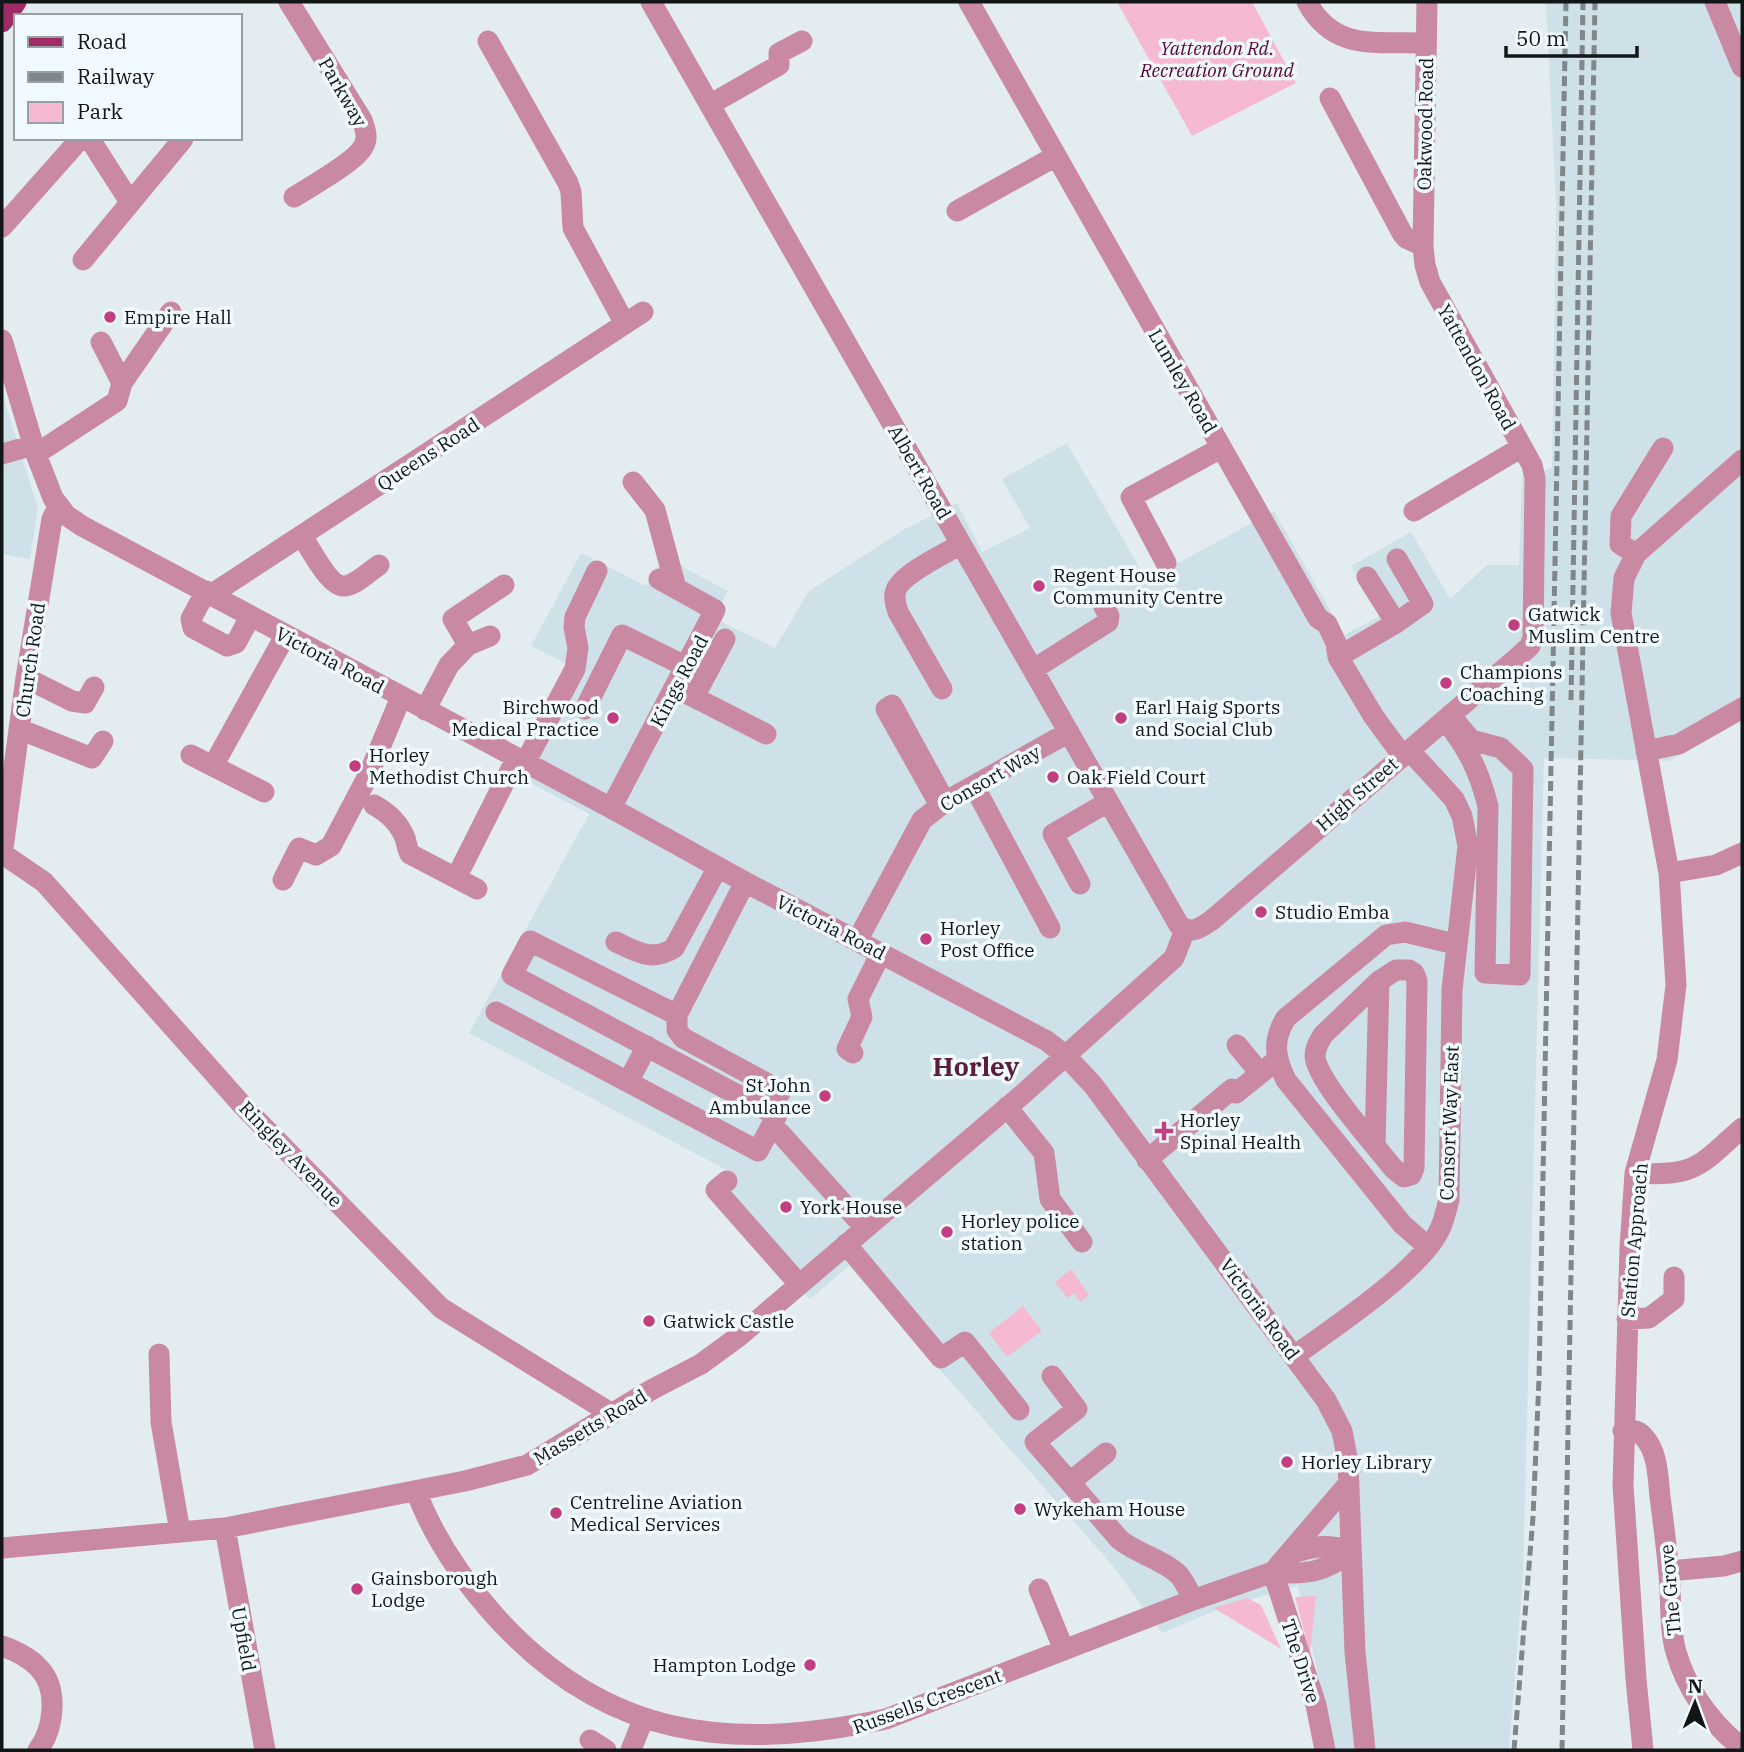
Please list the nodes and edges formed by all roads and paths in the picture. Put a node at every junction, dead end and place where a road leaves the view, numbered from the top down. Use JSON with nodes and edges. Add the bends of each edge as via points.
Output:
{"nodes":[{"id":1,"x":16,"y":2,"type":"edge"},
{"id":2,"x":289,"y":2,"type":"edge"},
{"id":3,"x":651,"y":2,"type":"edge"},
{"id":4,"x":969,"y":2,"type":"edge"},
{"id":5,"x":1307,"y":2,"type":"edge"},
{"id":6,"x":1427,"y":2,"type":"edge"},
{"id":7,"x":1715,"y":2,"type":"edge"},
{"id":8,"x":2,"y":22,"type":"edge"},
{"id":9,"x":488,"y":41,"type":"dead end"},
{"id":10,"x":802,"y":41,"type":"dead end"},
{"id":11,"x":1426,"y":43,"type":"junction"},
{"id":12,"x":1742,"y":67,"type":"edge"},
{"id":13,"x":1329,"y":97,"type":"dead end"},
{"id":14,"x":711,"y":104,"type":"junction"},
{"id":15,"x":79,"y":140,"type":"edge"},
{"id":16,"x":90,"y":140,"type":"edge"},
{"id":17,"x":182,"y":140,"type":"edge"},
{"id":18,"x":1056,"y":156,"type":"junction"},
{"id":19,"x":294,"y":197,"type":"dead end"},
{"id":20,"x":130,"y":202,"type":"junction"},
{"id":21,"x":957,"y":211,"type":"dead end"},
{"id":22,"x":2,"y":227,"type":"edge"},
{"id":23,"x":1423,"y":246,"type":"junction"},
{"id":24,"x":83,"y":260,"type":"dead end"},
{"id":25,"x":171,"y":312,"type":"dead end"},
{"id":26,"x":101,"y":342,"type":"dead end"},
{"id":27,"x":3,"y":350,"type":"edge"},
{"id":28,"x":121,"y":383,"type":"junction"},
{"id":29,"x":1522,"y":447,"type":"junction"},
{"id":30,"x":1221,"y":448,"type":"junction"},
{"id":31,"x":1663,"y":448,"type":"dead end"},
{"id":32,"x":35,"y":450,"type":"junction"},
{"id":33,"x":2,"y":454,"type":"edge"},
{"id":34,"x":1742,"y":460,"type":"edge"},
{"id":35,"x":633,"y":482,"type":"dead end"},
{"id":36,"x":58,"y":507,"type":"junction"},
{"id":37,"x":1414,"y":511,"type":"dead end"},
{"id":38,"x":302,"y":536,"type":"junction"},
{"id":39,"x":958,"y":542,"type":"junction"},
{"id":40,"x":1636,"y":554,"type":"junction"},
{"id":41,"x":1397,"y":559,"type":"dead end"},
{"id":42,"x":1166,"y":563,"type":"dead end"},
{"id":43,"x":379,"y":565,"type":"dead end"},
{"id":44,"x":597,"y":571,"type":"dead end"},
{"id":45,"x":1367,"y":577,"type":"dead end"},
{"id":46,"x":504,"y":585,"type":"dead end"},
{"id":47,"x":209,"y":593,"type":"junction"},
{"id":48,"x":1104,"y":607,"type":"dead end"},
{"id":49,"x":250,"y":617,"type":"junction"},
{"id":50,"x":1396,"y":623,"type":"junction"},
{"id":51,"x":285,"y":636,"type":"junction"},
{"id":52,"x":490,"y":636,"type":"dead end"},
{"id":53,"x":724,"y":639,"type":"dead end"},
{"id":54,"x":468,"y":645,"type":"junction"},
{"id":55,"x":1337,"y":655,"type":"junction"},
{"id":56,"x":1517,"y":659,"type":"joint"},
{"id":57,"x":687,"y":667,"type":"junction"},
{"id":58,"x":1034,"y":669,"type":"junction"},
{"id":59,"x":26,"y":678,"type":"junction"},
{"id":60,"x":94,"y":687,"type":"dead end"},
{"id":61,"x":942,"y":689,"type":"dead end"},
{"id":62,"x":685,"y":692,"type":"junction"},
{"id":63,"x":401,"y":698,"type":"junction"},
{"id":64,"x":1742,"y":708,"type":"edge"},
{"id":65,"x":585,"y":709,"type":"dead end"},
{"id":66,"x":425,"y":710,"type":"junction"},
{"id":67,"x":1448,"y":717,"type":"junction"},
{"id":68,"x":19,"y":729,"type":"junction"},
{"id":69,"x":1069,"y":732,"type":"junction"},
{"id":70,"x":765,"y":734,"type":"dead end"},
{"id":71,"x":103,"y":741,"type":"dead end"},
{"id":72,"x":1646,"y":751,"type":"junction"},
{"id":73,"x":1406,"y":753,"type":"junction"},
{"id":74,"x":191,"y":755,"type":"dead end"},
{"id":75,"x":521,"y":761,"type":"junction"},
{"id":76,"x":213,"y":766,"type":"junction"},
{"id":77,"x":974,"y":786,"type":"junction"},
{"id":78,"x":264,"y":792,"type":"dead end"},
{"id":79,"x":1108,"y":802,"type":"junction"},
{"id":80,"x":374,"y":805,"type":"dead end"},
{"id":81,"x":611,"y":808,"type":"junction"},
{"id":82,"x":1742,"y":853,"type":"edge"},
{"id":83,"x":3,"y":855,"type":"edge"},
{"id":84,"x":718,"y":867,"type":"junction"},
{"id":85,"x":1669,"y":873,"type":"junction"},
{"id":86,"x":456,"y":878,"type":"junction"},
{"id":87,"x":283,"y":880,"type":"dead end"},
{"id":88,"x":745,"y":882,"type":"junction"},
{"id":89,"x":1080,"y":884,"type":"dead end"},
{"id":90,"x":477,"y":888,"type":"dead end"},
{"id":91,"x":1050,"y":928,"type":"dead end"},
{"id":92,"x":1191,"y":931,"type":"junction"},
{"id":93,"x":857,"y":941,"type":"junction"},
{"id":94,"x":616,"y":942,"type":"dead end"},
{"id":95,"x":1455,"y":944,"type":"junction"},
{"id":96,"x":881,"y":953,"type":"junction"},
{"id":97,"x":1332,"y":979,"type":"junction"},
{"id":98,"x":1379,"y":981,"type":"junction"},
{"id":99,"x":1355,"y":1004,"type":"junction"},
{"id":100,"x":496,"y":1012,"type":"dead end"},
{"id":101,"x":677,"y":1015,"type":"junction"},
{"id":102,"x":1237,"y":1045,"type":"dead end"},
{"id":103,"x":646,"y":1046,"type":"junction"},
{"id":104,"x":853,"y":1053,"type":"dead end"},
{"id":105,"x":1066,"y":1055,"type":"junction"},
{"id":106,"x":1269,"y":1067,"type":"junction"},
{"id":107,"x":628,"y":1082,"type":"junction"},
{"id":108,"x":1007,"y":1107,"type":"junction"},
{"id":109,"x":770,"y":1120,"type":"junction"},
{"id":110,"x":1742,"y":1128,"type":"edge"},
{"id":111,"x":1375,"y":1145,"type":"junction"},
{"id":112,"x":1147,"y":1160,"type":"junction"},
{"id":113,"x":1635,"y":1173,"type":"junction"},
{"id":114,"x":727,"y":1181,"type":"dead end"},
{"id":115,"x":864,"y":1228,"type":"junction"},
{"id":116,"x":1082,"y":1242,"type":"dead end"},
{"id":117,"x":846,"y":1244,"type":"junction"},
{"id":118,"x":1428,"y":1247,"type":"junction"},
{"id":119,"x":1674,"y":1277,"type":"dead end"},
{"id":120,"x":799,"y":1284,"type":"junction"},
{"id":121,"x":1627,"y":1319,"type":"junction"},
{"id":122,"x":159,"y":1354,"type":"dead end"},
{"id":123,"x":1294,"y":1356,"type":"junction"},
{"id":124,"x":1052,"y":1376,"type":"dead end"},
{"id":125,"x":1019,"y":1410,"type":"dead end"},
{"id":126,"x":612,"y":1414,"type":"junction"},
{"id":127,"x":1623,"y":1431,"type":"junction"},
{"id":128,"x":1106,"y":1453,"type":"dead end"},
{"id":129,"x":1070,"y":1482,"type":"junction"},
{"id":130,"x":1349,"y":1483,"type":"junction"},
{"id":131,"x":416,"y":1491,"type":"junction"},
{"id":132,"x":225,"y":1528,"type":"junction"},
{"id":133,"x":180,"y":1532,"type":"junction"},
{"id":134,"x":2,"y":1548,"type":"edge"},
{"id":135,"x":1350,"y":1551,"type":"junction"},
{"id":136,"x":1287,"y":1555,"type":"junction"},
{"id":137,"x":1742,"y":1561,"type":"edge"},
{"id":138,"x":1669,"y":1571,"type":"junction"},
{"id":139,"x":1273,"y":1572,"type":"junction"},
{"id":140,"x":1039,"y":1589,"type":"dead end"},
{"id":141,"x":1193,"y":1600,"type":"junction"},
{"id":142,"x":2,"y":1646,"type":"edge"},
{"id":143,"x":1064,"y":1650,"type":"junction"},
{"id":144,"x":642,"y":1722,"type":"junction"},
{"id":145,"x":845,"y":1741,"type":"edge"},
{"id":146,"x":1742,"y":1748,"type":"edge"},
{"id":147,"x":38,"y":1750,"type":"edge"},
{"id":148,"x":265,"y":1750,"type":"edge"},
{"id":149,"x":631,"y":1750,"type":"edge"},
{"id":150,"x":1325,"y":1750,"type":"edge"},
{"id":151,"x":1365,"y":1750,"type":"edge"},
{"id":152,"x":1643,"y":1750,"type":"edge"}],
"edges":[{"from":1,"to":8,"type":"main road"},
{"from":2,"to":19,"type":"street","name":"Parkway","via":[[367,134],[364,147],[354,157]]},
{"from":3,"to":14,"type":"street","name":"Albert Road"},
{"from":4,"to":18,"type":"street","name":"Lumley Road"},
{"from":5,"to":11,"type":"street","via":[[1320,22],[1340,36]]},
{"from":6,"to":11,"type":"street","name":"Oakwood Road"},
{"from":7,"to":12,"type":"street"},
{"from":9,"to":38,"type":"street","name":"Queens Road","via":[[568,183],[573,228],[634,318]]},
{"from":10,"to":14,"type":"street","via":[[779,53],[779,65]]},
{"from":11,"to":23,"type":"street","name":"Oakwood Road"},
{"from":13,"to":23,"type":"street","via":[[1402,233]]},
{"from":14,"to":39,"type":"street","name":"Albert Road"},
{"from":15,"to":22,"type":"street"},
{"from":16,"to":20,"type":"street"},
{"from":17,"to":20,"type":"street"},
{"from":18,"to":21,"type":"street"},
{"from":18,"to":30,"type":"street","name":"Lumley Road"},
{"from":20,"to":24,"type":"street"},
{"from":23,"to":29,"type":"street","name":"Yattendon Road","via":[[1430,282]]},
{"from":25,"to":28,"type":"street"},
{"from":26,"to":28,"type":"street"},
{"from":27,"to":32,"type":"street"},
{"from":28,"to":32,"type":"street","via":[[114,404]]},
{"from":29,"to":37,"type":"street"},
{"from":29,"to":56,"type":"street","name":"Yattendon Road","via":[[1534,471],[1534,604],[1533,637]]},
{"from":30,"to":42,"type":"street","via":[[1132,496]]},
{"from":30,"to":55,"type":"street","name":"Lumley Road","via":[[1318,618],[1326,624]]},
{"from":31,"to":40,"type":"street","via":[[1621,516],[1620,544]]},
{"from":32,"to":33,"type":"street"},
{"from":32,"to":36,"type":"street"},
{"from":34,"to":40,"type":"street"},
{"from":35,"to":57,"type":"street","name":"Kings Road","via":[[655,510],[667,584],[720,601]]},
{"from":36,"to":47,"type":"street","name":"Victoria Road","via":[[82,526]]},
{"from":36,"to":59,"type":"street","name":"Church Road","via":[[51,519]]},
{"from":38,"to":43,"type":"street","via":[[327,575],[339,585],[348,586]]},
{"from":38,"to":47,"type":"street","name":"Queens Road"},
{"from":39,"to":58,"type":"street","name":"Albert Road"},
{"from":39,"to":61,"type":"street","via":[[904,579],[895,592],[898,612]]},
{"from":40,"to":72,"type":"street","name":"Station Approach","via":[[1624,578],[1621,613]]},
{"from":41,"to":50,"type":"street","via":[[1423,604]]},
{"from":44,"to":75,"type":"street","via":[[575,617],[575,669]]},
{"from":45,"to":50,"type":"street"},
{"from":46,"to":54,"type":"street","via":[[453,619]]},
{"from":47,"to":49,"type":"street","name":"Victoria Road"},
{"from":47,"to":49,"type":"street","via":[[191,619],[193,628],[227,646],[236,643]]},
{"from":48,"to":58,"type":"street","via":[[1108,622]]},
{"from":49,"to":51,"type":"street","name":"Victoria Road"},
{"from":50,"to":55,"type":"street"},
{"from":51,"to":63,"type":"street","name":"Victoria Road"},
{"from":51,"to":76,"type":"street"},
{"from":52,"to":54,"type":"street"},
{"from":53,"to":62,"type":"street"},
{"from":54,"to":66,"type":"street","via":[[449,665]]},
{"from":55,"to":73,"type":"street","name":"Lumley Road","via":[[1374,717]]},
{"from":56,"to":67,"type":"street","name":"High Street"},
{"from":57,"to":62,"type":"street","name":"Kings Road"},
{"from":57,"to":65,"type":"street","via":[[622,635]]},
{"from":58,"to":69,"type":"street","name":"Albert Road"},
{"from":59,"to":60,"type":"street","via":[[85,703]]},
{"from":59,"to":68,"type":"street","name":"Church Road"},
{"from":62,"to":70,"type":"street"},
{"from":62,"to":81,"type":"street","name":"Kings Road"},
{"from":63,"to":66,"type":"street","name":"Victoria Road"},
{"from":63,"to":87,"type":"street","via":[[369,774],[331,846],[316,855],[299,848]]},
{"from":64,"to":72,"type":"street","via":[[1679,744]]},
{"from":66,"to":75,"type":"street","name":"Victoria Road"},
{"from":67,"to":67,"type":"street","via":[[1471,740],[1501,748],[1523,769],[1520,975],[1485,973],[1488,806],[1482,782]]},
{"from":67,"to":73,"type":"street","name":"High Street"},
{"from":68,"to":71,"type":"street","via":[[92,758]]},
{"from":68,"to":83,"type":"street","name":"Church Road"},
{"from":69,"to":77,"type":"street","name":"Consort Way"},
{"from":69,"to":79,"type":"street","name":"Albert Road"},
{"from":72,"to":85,"type":"street","name":"Station Approach"},
{"from":73,"to":92,"type":"street","name":"High Street","via":[[1212,920]]},
{"from":73,"to":95,"type":"street","via":[[1454,799],[1466,831]]},
{"from":74,"to":76,"type":"street"},
{"from":75,"to":81,"type":"street","name":"Victoria Road"},
{"from":75,"to":86,"type":"street"},
{"from":76,"to":78,"type":"street"},
{"from":77,"to":91,"type":"street"},
{"from":77,"to":93,"type":"street","name":"Consort Way","via":[[922,820]]},
{"from":79,"to":89,"type":"street","via":[[1053,834]]},
{"from":79,"to":92,"type":"street","name":"Albert Road","via":[[1179,925]]},
{"from":80,"to":86,"type":"street","via":[[393,819],[410,854]]},
{"from":81,"to":84,"type":"street","name":"Victoria Road"},
{"from":82,"to":85,"type":"street","via":[[1716,865]]},
{"from":83,"to":126,"type":"street","name":"Ringley Avenue","via":[[44,882],[244,1107],[441,1308]]},
{"from":84,"to":88,"type":"street","name":"Victoria Road"},
{"from":84,"to":94,"type":"street","via":[[674,948],[665,954],[643,955]]},
{"from":85,"to":113,"type":"street","name":"Station Approach","via":[[1676,985],[1673,1023]]},
{"from":86,"to":90,"type":"street"},
{"from":88,"to":93,"type":"street","name":"Victoria Road"},
{"from":88,"to":101,"type":"street"},
{"from":92,"to":105,"type":"street","name":"High Street","via":[[1174,958]]},
{"from":93,"to":96,"type":"street","name":"Victoria Road"},
{"from":95,"to":97,"type":"street","via":[[1405,932],[1386,935]]},
{"from":95,"to":118,"type":"street","name":"Consort Way East","via":[[1449,1200],[1440,1230]]},
{"from":96,"to":104,"type":"street","via":[[858,999],[862,1017],[847,1049]]},
{"from":96,"to":105,"type":"street","name":"Victoria Road"},
{"from":97,"to":99,"type":"street"},
{"from":97,"to":106,"type":"street","via":[[1286,1018]]},
{"from":98,"to":99,"type":"street"},
{"from":98,"to":111,"type":"street"},
{"from":98,"to":111,"type":"street","via":[[1396,970],[1409,970],[1417,981],[1411,1175],[1398,1174]]},
{"from":99,"to":111,"type":"street","via":[[1323,1035],[1315,1056],[1321,1076]]},
{"from":100,"to":107,"type":"street"},
{"from":101,"to":103,"type":"street","via":[[530,941],[512,975]]},
{"from":101,"to":109,"type":"street","via":[[677,1030],[683,1038],[781,1091]]},
{"from":102,"to":106,"type":"street"},
{"from":103,"to":107,"type":"street"},
{"from":103,"to":109,"type":"street"},
{"from":105,"to":108,"type":"street","name":"Massetts Road"},
{"from":105,"to":112,"type":"street","name":"Victoria Road"},
{"from":106,"to":112,"type":"street","via":[[1236,1093],[1233,1089]]},
{"from":106,"to":118,"type":"street","via":[[1286,1080],[1402,1224]]},
{"from":107,"to":109,"type":"street","via":[[758,1151]]},
{"from":108,"to":115,"type":"street","name":"Massetts Road"},
{"from":108,"to":116,"type":"street","via":[[1044,1153],[1049,1199]]},
{"from":109,"to":115,"type":"street"},
{"from":110,"to":113,"type":"street","via":[[1698,1167],[1662,1175]]},
{"from":112,"to":123,"type":"street","name":"Victoria Road"},
{"from":113,"to":121,"type":"street","name":"Station Approach"},
{"from":114,"to":120,"type":"street","via":[[716,1190]]},
{"from":115,"to":117,"type":"street","name":"Massetts Road"},
{"from":117,"to":120,"type":"street","name":"Massetts Road"},
{"from":117,"to":125,"type":"street","via":[[941,1358],[965,1342]]},
{"from":118,"to":123,"type":"street","name":"Consort Way East","via":[[1349,1316]]},
{"from":119,"to":121,"type":"street","via":[[1674,1299],[1649,1318]]},
{"from":120,"to":126,"type":"street","name":"Massetts Road","via":[[701,1364]]},
{"from":121,"to":127,"type":"street","name":"Station Approach"},
{"from":122,"to":133,"type":"street","via":[[161,1422]]},
{"from":123,"to":130,"type":"street","name":"Victoria Road","via":[[1336,1415]]},
{"from":124,"to":129,"type":"street","via":[[1077,1409],[1035,1442]]},
{"from":126,"to":131,"type":"street","name":"Massetts Road","via":[[527,1465]]},
{"from":127,"to":138,"type":"street","name":"The Grove","via":[[1640,1433],[1657,1464]]},
{"from":127,"to":152,"type":"street","name":"Station Approach"},
{"from":128,"to":129,"type":"street"},
{"from":129,"to":141,"type":"street","via":[[1120,1540],[1180,1577]]},
{"from":130,"to":135,"type":"street","name":"Victoria Road"},
{"from":130,"to":136,"type":"street"},
{"from":131,"to":132,"type":"street","name":"Massetts Road"},
{"from":131,"to":144,"type":"street","name":"Russells Crescent","via":[[434,1534],[455,1567],[510,1633],[586,1695]]},
{"from":132,"to":133,"type":"street","name":"Massetts Road"},
{"from":132,"to":148,"type":"street","name":"Upfield"},
{"from":133,"to":134,"type":"street","name":"Massetts Road"},
{"from":135,"to":136,"type":"street","via":[[1332,1545]]},
{"from":135,"to":139,"type":"street","via":[[1335,1565],[1296,1574]]},
{"from":135,"to":151,"type":"street","name":"Victoria Road"},
{"from":136,"to":139,"type":"street"},
{"from":137,"to":138,"type":"street"},
{"from":138,"to":146,"type":"street","name":"The Grove","via":[[1671,1623],[1683,1672],[1716,1723]]},
{"from":139,"to":141,"type":"street","name":"Russells Crescent"},
{"from":139,"to":150,"type":"street","name":"The Drive","via":[[1316,1705]]},
{"from":140,"to":143,"type":"street"},
{"from":141,"to":143,"type":"street","name":"Russells Crescent"},
{"from":142,"to":147,"type":"street","via":[[24,1654],[41,1670],[49,1688],[51,1723]]},
{"from":143,"to":145,"type":"street","name":"Russells Crescent","via":[[886,1719]]},
{"from":144,"to":145,"type":"street","name":"Russells Crescent","via":[[699,1737],[741,1741]]},
{"from":144,"to":149,"type":"street"}]}
